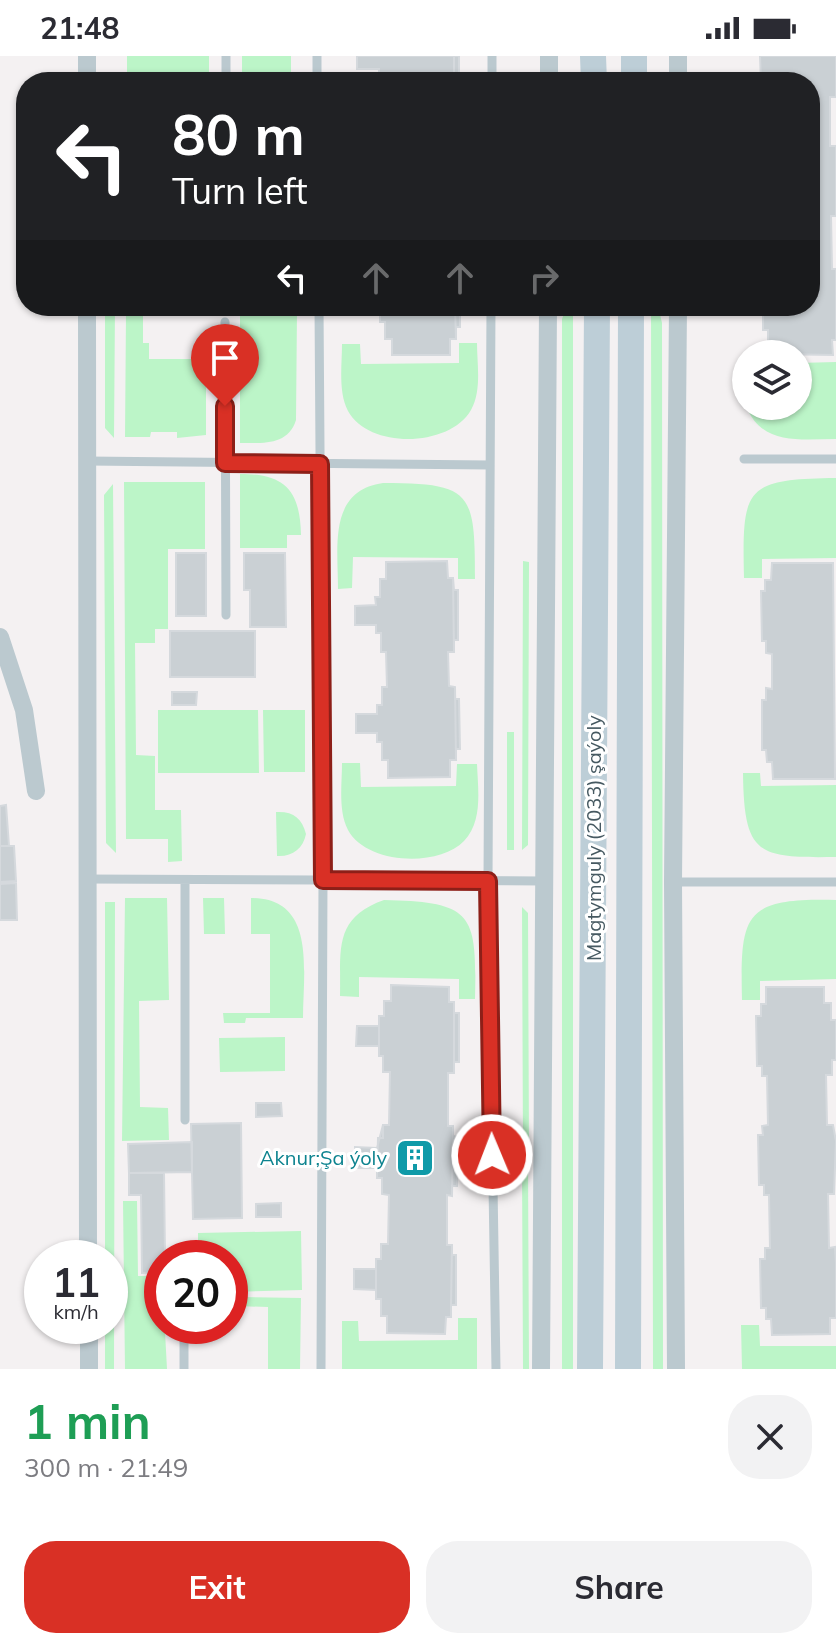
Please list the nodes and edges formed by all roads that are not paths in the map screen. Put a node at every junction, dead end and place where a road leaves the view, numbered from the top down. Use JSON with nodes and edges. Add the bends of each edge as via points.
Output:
{"nodes":[{"id":1,"x":87,"y":316,"type":"edge"},
{"id":2,"x":319,"y":316,"type":"edge"},
{"id":3,"x":491,"y":316,"type":"edge"},
{"id":4,"x":548,"y":316,"type":"edge"},
{"id":5,"x":597,"y":316,"type":"edge"},
{"id":6,"x":631,"y":316,"type":"edge"},
{"id":7,"x":678,"y":316,"type":"edge"},
{"id":8,"x":225,"y":322,"type":"dead end"},
{"id":9,"x":744,"y":459,"type":"dead end"},
{"id":10,"x":836,"y":459,"type":"edge"},
{"id":11,"x":87,"y":461,"type":"junction"},
{"id":12,"x":225,"y":463,"type":"junction"},
{"id":13,"x":320,"y":464,"type":"junction"},
{"id":14,"x":490,"y":465,"type":"junction"},
{"id":15,"x":226,"y":615,"type":"dead end"},
{"id":16,"x":0,"y":637,"type":"edge"},
{"id":17,"x":36,"y":791,"type":"dead end"},
{"id":18,"x":86,"y":879,"type":"junction"},
{"id":19,"x":185,"y":880,"type":"junction"},
{"id":20,"x":323,"y":880,"type":"junction"},
{"id":21,"x":488,"y":881,"type":"junction"},
{"id":22,"x":542,"y":881,"type":"junction"},
{"id":23,"x":673,"y":882,"type":"junction"},
{"id":24,"x":836,"y":882,"type":"edge"},
{"id":25,"x":185,"y":1120,"type":"dead end"},
{"id":26,"x":88,"y":1240,"type":"edge"},
{"id":27,"x":89,"y":1344,"type":"edge"},
{"id":28,"x":184,"y":1344,"type":"edge"},
{"id":29,"x":89,"y":1369,"type":"edge"},
{"id":30,"x":184,"y":1369,"type":"edge"},
{"id":31,"x":321,"y":1369,"type":"edge"},
{"id":32,"x":496,"y":1369,"type":"edge"},
{"id":33,"x":541,"y":1369,"type":"edge"},
{"id":34,"x":590,"y":1369,"type":"edge"},
{"id":35,"x":628,"y":1369,"type":"edge"},
{"id":36,"x":676,"y":1369,"type":"edge"}],
"edges":[{"from":1,"to":11,"type":"street"},
{"from":2,"to":13,"type":"lane"},
{"from":3,"to":14,"type":"lane"},
{"from":4,"to":22,"type":"street"},
{"from":5,"to":34,"type":"main road","name":"Magtymguly (2033) şaýoly"},
{"from":6,"to":35,"type":"main road","name":"Magtymguly (2033) şaýoly"},
{"from":7,"to":23,"type":"street"},
{"from":8,"to":12,"type":"lane"},
{"from":9,"to":10,"type":"lane"},
{"from":11,"to":12,"type":"lane"},
{"from":11,"to":18,"type":"street"},
{"from":12,"to":13,"type":"lane"},
{"from":12,"to":15,"type":"lane"},
{"from":13,"to":14,"type":"lane"},
{"from":13,"to":20,"type":"lane"},
{"from":14,"to":21,"type":"lane"},
{"from":16,"to":17,"type":"street","via":[[24,710]]},
{"from":18,"to":19,"type":"lane"},
{"from":18,"to":26,"type":"street"},
{"from":19,"to":20,"type":"lane"},
{"from":19,"to":25,"type":"lane"},
{"from":20,"to":21,"type":"lane"},
{"from":20,"to":31,"type":"lane"},
{"from":21,"to":22,"type":"lane"},
{"from":21,"to":32,"type":"lane"},
{"from":22,"to":33,"type":"street"},
{"from":23,"to":24,"type":"lane"},
{"from":23,"to":36,"type":"street"},
{"from":27,"to":29,"type":"street"},
{"from":28,"to":30,"type":"lane"}]}
